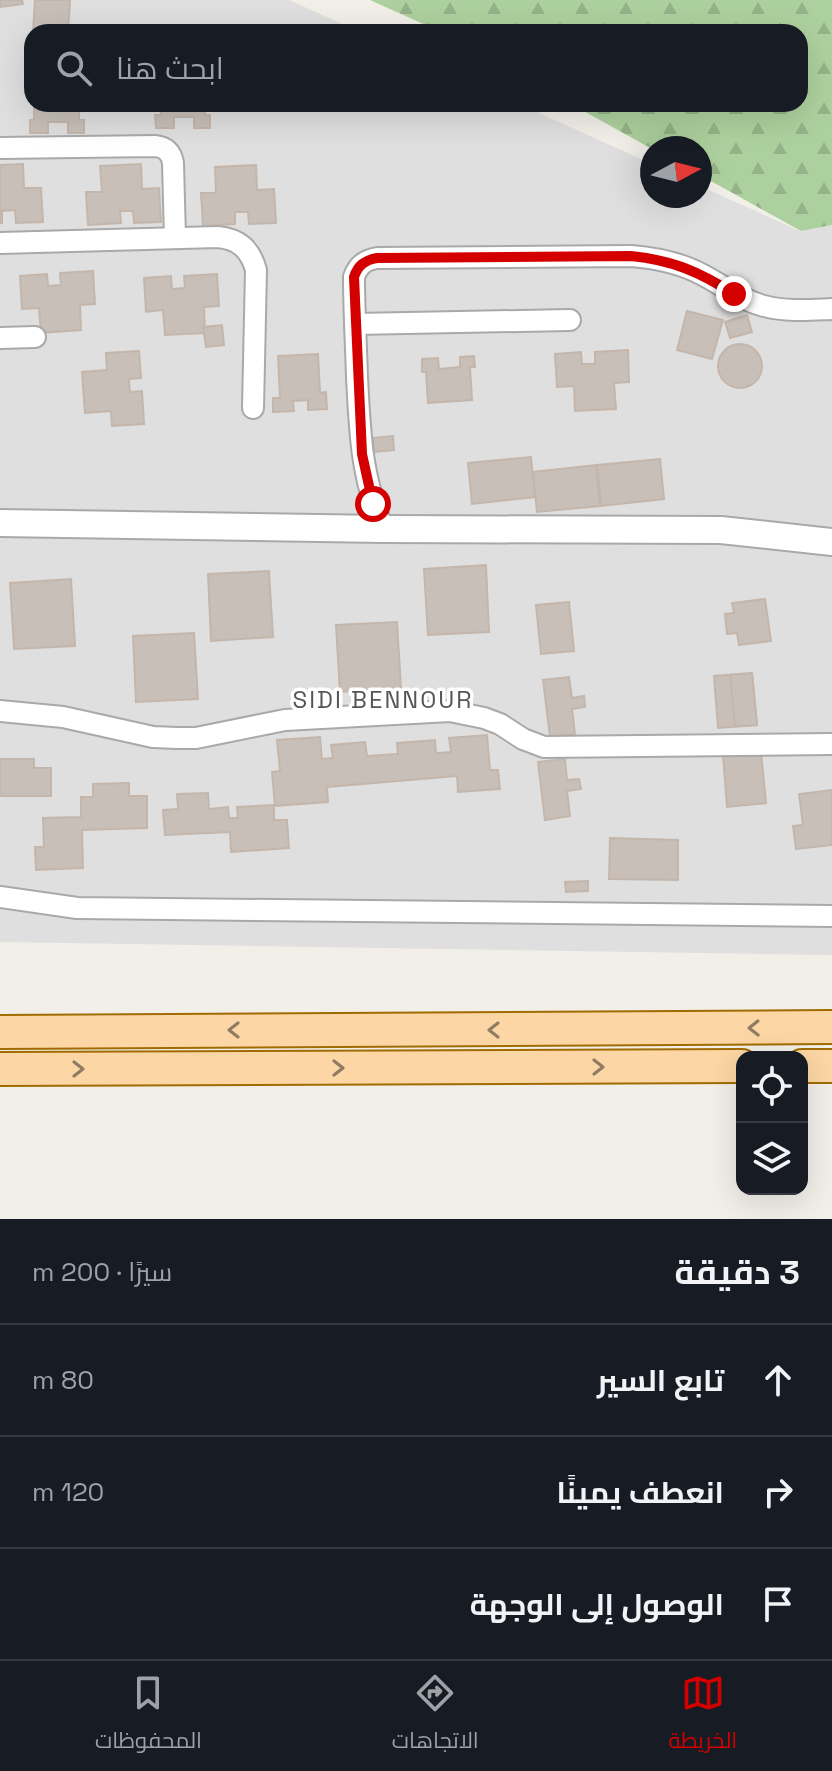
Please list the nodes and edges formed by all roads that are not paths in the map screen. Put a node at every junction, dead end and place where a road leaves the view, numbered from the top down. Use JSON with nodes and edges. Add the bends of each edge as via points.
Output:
{"nodes":[{"id":1,"x":0,"y":148,"type":"edge"},
{"id":2,"x":175,"y":238,"type":"junction"},
{"id":3,"x":0,"y":243,"type":"edge"},
{"id":4,"x":832,"y":309,"type":"edge"},
{"id":5,"x":570,"y":320,"type":"dead end"},
{"id":6,"x":355,"y":324,"type":"junction"},
{"id":7,"x":35,"y":337,"type":"dead end"},
{"id":8,"x":0,"y":338,"type":"edge"},
{"id":9,"x":253,"y":408,"type":"dead end"},
{"id":10,"x":0,"y":523,"type":"edge"},
{"id":11,"x":383,"y":529,"type":"junction"},
{"id":12,"x":832,"y":542,"type":"edge"},
{"id":13,"x":0,"y":711,"type":"edge"},
{"id":14,"x":832,"y":744,"type":"edge"},
{"id":15,"x":0,"y":897,"type":"edge"},
{"id":16,"x":832,"y":916,"type":"edge"},
{"id":17,"x":832,"y":1027,"type":"edge"},
{"id":18,"x":0,"y":1032,"type":"edge"},
{"id":19,"x":736,"y":1066,"type":"edge"},
{"id":20,"x":808,"y":1066,"type":"edge"},
{"id":21,"x":832,"y":1066,"type":"edge"},
{"id":22,"x":0,"y":1069,"type":"edge"}],
"edges":[{"from":1,"to":2,"type":"street","via":[[165,148],[173,163]]},
{"from":2,"to":3,"type":"street"},
{"from":2,"to":9,"type":"street","via":[[227,237],[254,261]]},
{"from":4,"to":6,"type":"street","via":[[766,307],[687,267],[650,258],[377,258],[364,262],[354,277]]},
{"from":5,"to":6,"type":"street"},
{"from":6,"to":11,"type":"street","via":[[362,454]]},
{"from":7,"to":8,"type":"street"},
{"from":10,"to":11,"type":"street"},
{"from":11,"to":12,"type":"street","via":[[721,530]]},
{"from":13,"to":14,"type":"street","via":[[177,738],[285,720],[450,711],[500,724],[544,747]]},
{"from":15,"to":16,"type":"street","via":[[77,908]]},
{"from":17,"to":18,"type":"main road","one_way":true},
{"from":22,"to":19,"type":"main road","one_way":true},
{"from":20,"to":21,"type":"main road"}]}
